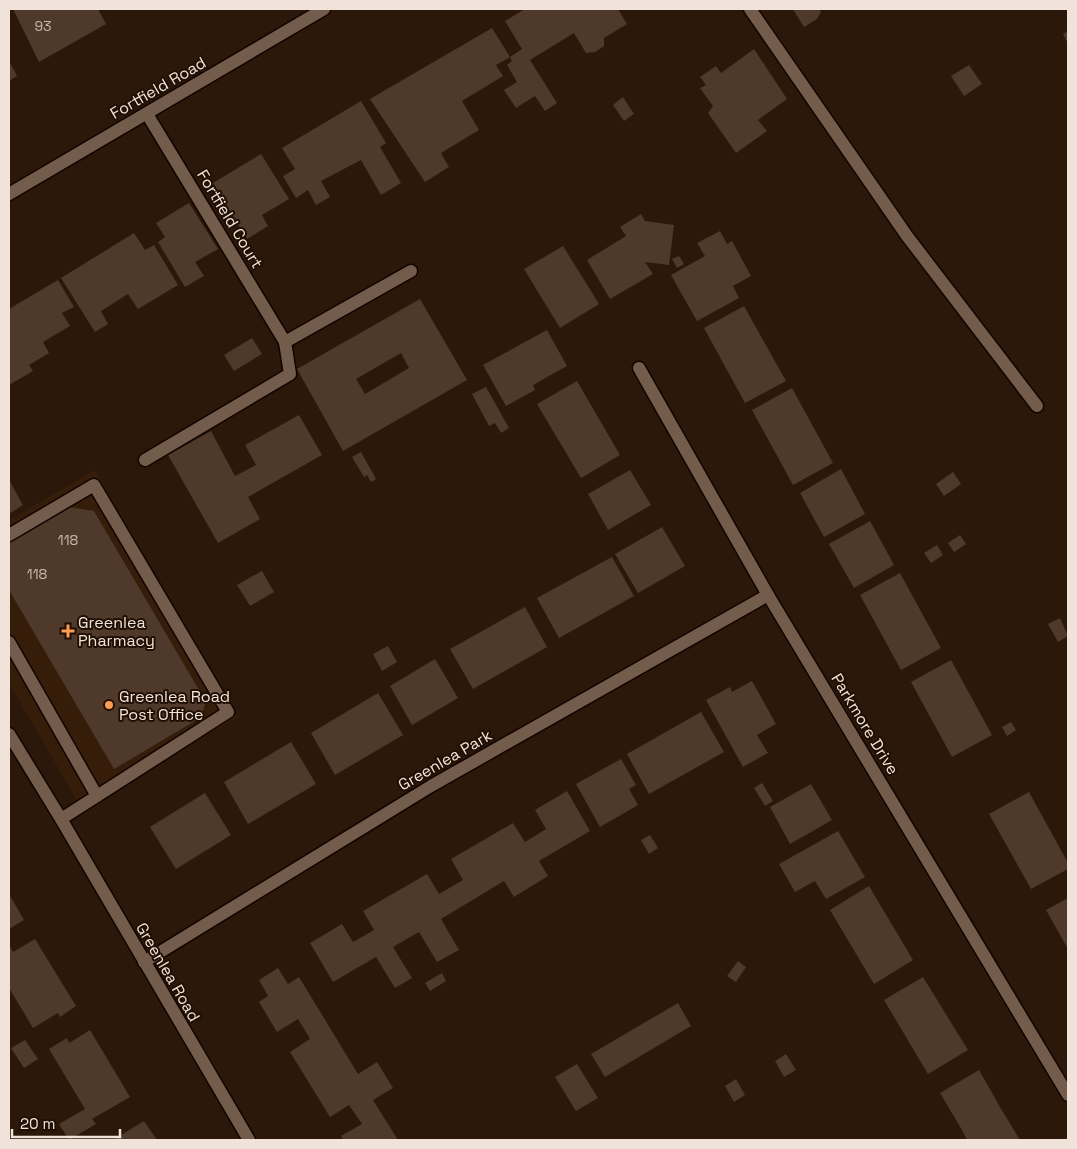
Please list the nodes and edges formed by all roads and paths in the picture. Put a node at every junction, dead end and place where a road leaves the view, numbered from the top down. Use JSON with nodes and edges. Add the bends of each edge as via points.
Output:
{"nodes":[{"id":1,"x":324,"y":9,"type":"edge"},
{"id":2,"x":750,"y":9,"type":"edge"},
{"id":3,"x":147,"y":114,"type":"junction"},
{"id":4,"x":9,"y":194,"type":"edge"},
{"id":5,"x":411,"y":271,"type":"dead end"},
{"id":6,"x":285,"y":342,"type":"junction"},
{"id":7,"x":639,"y":368,"type":"dead end"},
{"id":8,"x":1037,"y":406,"type":"dead end"},
{"id":9,"x":145,"y":460,"type":"dead end"},
{"id":10,"x":9,"y":535,"type":"edge"},
{"id":11,"x":768,"y":595,"type":"junction"},
{"id":12,"x":9,"y":642,"type":"edge"},
{"id":13,"x":9,"y":734,"type":"edge"},
{"id":14,"x":97,"y":796,"type":"junction"},
{"id":15,"x":61,"y":819,"type":"junction"},
{"id":16,"x":144,"y":962,"type":"junction"},
{"id":17,"x":1068,"y":1095,"type":"edge"},
{"id":18,"x":249,"y":1140,"type":"edge"}],
"edges":[{"from":1,"to":3,"type":"street","name":"Fortfield Road"},
{"from":2,"to":8,"type":"street","via":[[907,236]]},
{"from":3,"to":4,"type":"street","name":"Fortfield Road"},
{"from":3,"to":6,"type":"street","name":"Fortfield Court"},
{"from":5,"to":6,"type":"street"},
{"from":6,"to":9,"type":"street","name":"Fortfield Court","via":[[290,374]]},
{"from":7,"to":11,"type":"street","name":"Parkmore Drive"},
{"from":10,"to":14,"type":"street","via":[[94,485],[228,712]]},
{"from":11,"to":16,"type":"street","name":"Greenlea Park","via":[[431,786]]},
{"from":11,"to":17,"type":"street","name":"Parkmore Drive"},
{"from":12,"to":14,"type":"street"},
{"from":13,"to":15,"type":"street","name":"Greenlea Road"},
{"from":14,"to":15,"type":"street"},
{"from":15,"to":16,"type":"street","name":"Greenlea Road"},
{"from":16,"to":18,"type":"street","name":"Greenlea Road"}]}
